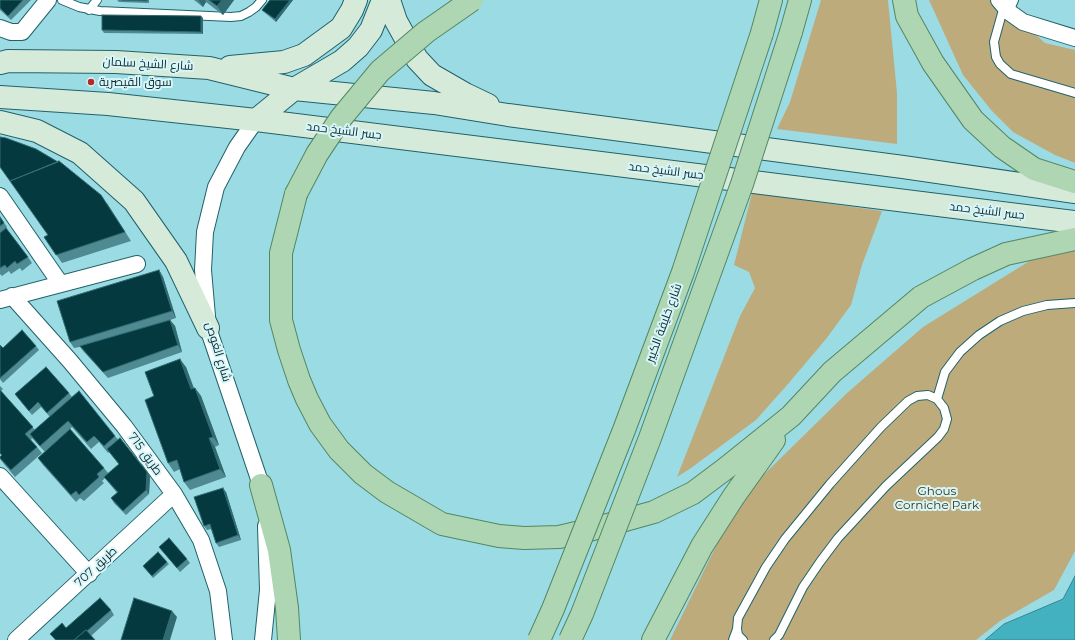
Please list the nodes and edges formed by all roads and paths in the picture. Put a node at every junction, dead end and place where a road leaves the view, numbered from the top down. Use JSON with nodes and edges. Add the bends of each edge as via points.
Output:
{"nodes":[{"id":1,"x":48,"y":0,"type":"edge"},
{"id":2,"x":62,"y":0,"type":"edge"},
{"id":3,"x":97,"y":0,"type":"edge"},
{"id":4,"x":262,"y":0,"type":"edge"},
{"id":5,"x":356,"y":0,"type":"edge"},
{"id":6,"x":383,"y":0,"type":"edge"},
{"id":7,"x":389,"y":0,"type":"edge"},
{"id":8,"x":472,"y":0,"type":"edge"},
{"id":9,"x":771,"y":0,"type":"edge"},
{"id":10,"x":800,"y":0,"type":"edge"},
{"id":11,"x":904,"y":0,"type":"edge"},
{"id":12,"x":1006,"y":4,"type":"edge"},
{"id":13,"x":89,"y":10,"type":"junction"},
{"id":14,"x":0,"y":28,"type":"edge"},
{"id":15,"x":1075,"y":38,"type":"edge"},
{"id":16,"x":0,"y":63,"type":"edge"},
{"id":17,"x":209,"y":68,"type":"junction"},
{"id":18,"x":294,"y":88,"type":"junction"},
{"id":19,"x":1075,"y":93,"type":"edge"},
{"id":20,"x":0,"y":97,"type":"edge"},
{"id":21,"x":508,"y":115,"type":"junction"},
{"id":22,"x":256,"y":120,"type":"junction"},
{"id":23,"x":0,"y":122,"type":"edge"},
{"id":24,"x":1075,"y":182,"type":"edge"},
{"id":25,"x":1075,"y":192,"type":"edge"},
{"id":26,"x":0,"y":196,"type":"edge"},
{"id":27,"x":1075,"y":222,"type":"edge"},
{"id":28,"x":1075,"y":239,"type":"edge"},
{"id":29,"x":137,"y":264,"type":"dead end"},
{"id":30,"x":60,"y":283,"type":"junction"},
{"id":31,"x":6,"y":298,"type":"edge"},
{"id":32,"x":1075,"y":303,"type":"edge"},
{"id":33,"x":208,"y":328,"type":"junction"},
{"id":34,"x":937,"y":399,"type":"junction"},
{"id":35,"x":791,"y":416,"type":"junction"},
{"id":36,"x":0,"y":476,"type":"edge"},
{"id":37,"x":261,"y":485,"type":"junction"},
{"id":38,"x":174,"y":494,"type":"junction"},
{"id":39,"x":89,"y":574,"type":"junction"},
{"id":40,"x":737,"y":629,"type":"junction"},
{"id":41,"x":16,"y":640,"type":"edge"},
{"id":42,"x":224,"y":640,"type":"edge"},
{"id":43,"x":263,"y":640,"type":"edge"},
{"id":44,"x":288,"y":640,"type":"edge"},
{"id":45,"x":539,"y":640,"type":"edge"},
{"id":46,"x":570,"y":640,"type":"edge"},
{"id":47,"x":653,"y":640,"type":"edge"},
{"id":48,"x":733,"y":640,"type":"edge"},
{"id":49,"x":743,"y":640,"type":"edge"},
{"id":50,"x":774,"y":640,"type":"edge"}],
"edges":[{"from":1,"to":14,"type":"street","via":[[22,32]]},
{"from":2,"to":13,"type":"lane"},
{"from":3,"to":13,"type":"lane"},
{"from":4,"to":13,"type":"lane","via":[[250,12],[231,17]]},
{"from":5,"to":17,"type":"main road","via":[[341,28],[304,55],[284,62]]},
{"from":6,"to":18,"type":"main road","name":"شارع الغوص","via":[[371,30],[358,47],[342,61]]},
{"from":7,"to":21,"type":"main road","via":[[396,21],[416,59],[432,75]]},
{"from":8,"to":35,"type":"main road","bridge":true,"via":[[426,32],[380,71],[341,118],[317,154],[296,194],[281,253],[281,320],[291,357],[307,399],[320,424],[339,450],[363,474],[388,492],[442,524],[499,536],[559,537],[654,512],[692,493]]},
{"from":9,"to":45,"type":"main road","name":"شارع خليفة الكبير","bridge":true,"via":[[675,294],[624,430]]},
{"from":10,"to":46,"type":"main road","bridge":true,"via":[[742,184],[653,431]]},
{"from":11,"to":24,"type":"main road","via":[[907,16],[933,63],[973,120],[1002,147],[1034,169]]},
{"from":12,"to":15,"type":"street","via":[[1027,23]]},
{"from":12,"to":19,"type":"lane","via":[[994,42],[996,57],[1000,64],[1011,74]]},
{"from":16,"to":17,"type":"main road","name":"شارع الشيخ سلمان","via":[[116,62]]},
{"from":17,"to":18,"type":"main road","name":"شارع الشيخ سلمان"},
{"from":18,"to":21,"type":"main road","via":[[434,103]]},
{"from":18,"to":22,"type":"main road","name":"شارع الغوص"},
{"from":20,"to":22,"type":"main road","via":[[108,104]]},
{"from":21,"to":25,"type":"main road"},
{"from":22,"to":27,"type":"main road","name":"جسر الشيخ حمد"},
{"from":22,"to":33,"type":"street","name":"شارع الغوص","via":[[237,147],[216,187],[205,232],[203,270]]},
{"from":23,"to":33,"type":"main road","via":[[37,131],[80,153],[134,201],[176,261]]},
{"from":26,"to":30,"type":"street"},
{"from":28,"to":35,"type":"main road","via":[[1006,254],[921,297],[832,372]]},
{"from":29,"to":30,"type":"street","name":"طريق 715"},
{"from":30,"to":31,"type":"street","name":"طريق 715"},
{"from":31,"to":38,"type":"street","name":"طريق 715","via":[[70,361],[119,420]]},
{"from":32,"to":34,"type":"lane","via":[[1047,305],[1022,311],[979,335],[960,352],[945,372]]},
{"from":33,"to":37,"type":"street","name":"شارع الغوص"},
{"from":34,"to":40,"type":"lane","via":[[928,395],[917,396],[908,401],[855,455],[785,539],[766,567],[738,618]]},
{"from":34,"to":50,"type":"lane","via":[[944,408],[947,419],[944,429],[838,538],[803,587]]},
{"from":35,"to":47,"type":"main road","via":[[702,546]]},
{"from":36,"to":39,"type":"street"},
{"from":37,"to":43,"type":"street","name":"شارع الغوص","via":[[267,537],[268,590]]},
{"from":37,"to":44,"type":"main road","via":[[279,550],[287,608]]},
{"from":38,"to":39,"type":"street","name":"طريق 707"},
{"from":38,"to":42,"type":"street","name":"طريق 715","via":[[201,540],[218,592]]},
{"from":39,"to":41,"type":"street","name":"طريق 707"},
{"from":40,"to":48,"type":"lane"},
{"from":40,"to":49,"type":"lane"}]}
